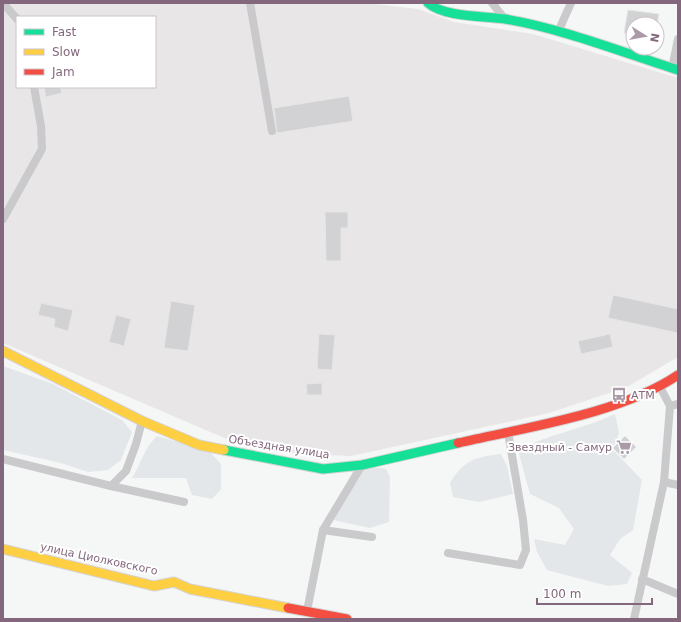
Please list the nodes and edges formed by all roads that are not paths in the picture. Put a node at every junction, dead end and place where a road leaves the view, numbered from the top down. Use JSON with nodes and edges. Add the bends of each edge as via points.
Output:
{"nodes":[{"id":1,"x":3,"y":3,"type":"edge"},
{"id":2,"x":250,"y":3,"type":"edge"},
{"id":3,"x":419,"y":3,"type":"edge"},
{"id":4,"x":492,"y":3,"type":"edge"},
{"id":5,"x":571,"y":3,"type":"edge"},
{"id":6,"x":429,"y":4,"type":"edge"},
{"id":7,"x":16,"y":18,"type":"edge"},
{"id":8,"x":505,"y":19,"type":"junction"},
{"id":9,"x":558,"y":32,"type":"junction"},
{"id":10,"x":678,"y":39,"type":"edge"},
{"id":11,"x":675,"y":69,"type":"edge"},
{"id":12,"x":34,"y":88,"type":"edge"},
{"id":13,"x":272,"y":131,"type":"dead end"},
{"id":14,"x":3,"y":219,"type":"edge"},
{"id":15,"x":3,"y":351,"type":"edge"},
{"id":16,"x":678,"y":375,"type":"edge"},
{"id":17,"x":660,"y":387,"type":"junction"},
{"id":18,"x":674,"y":405,"type":"edge"},
{"id":19,"x":142,"y":421,"type":"junction"},
{"id":20,"x":508,"y":432,"type":"junction"},
{"id":21,"x":3,"y":459,"type":"edge"},
{"id":22,"x":362,"y":465,"type":"junction"},
{"id":23,"x":664,"y":482,"type":"junction"},
{"id":24,"x":678,"y":485,"type":"edge"},
{"id":25,"x":112,"y":486,"type":"junction"},
{"id":26,"x":184,"y":502,"type":"dead end"},
{"id":27,"x":323,"y":530,"type":"junction"},
{"id":28,"x":372,"y":537,"type":"dead end"},
{"id":29,"x":3,"y":550,"type":"edge"},
{"id":30,"x":448,"y":553,"type":"dead end"},
{"id":31,"x":642,"y":579,"type":"junction"},
{"id":32,"x":678,"y":594,"type":"edge"},
{"id":33,"x":307,"y":611,"type":"junction"},
{"id":34,"x":347,"y":619,"type":"edge"},
{"id":35,"x":634,"y":619,"type":"edge"}],
"edges":[{"from":1,"to":7,"type":"street"},
{"from":2,"to":13,"type":"street"},
{"from":3,"to":6,"type":"street"},
{"from":4,"to":8,"type":"street"},
{"from":5,"to":9,"type":"street"},
{"from":6,"to":8,"type":"main road","via":[[455,14]]},
{"from":8,"to":9,"type":"main road"},
{"from":9,"to":11,"type":"main road"},
{"from":10,"to":11,"type":"street"},
{"from":12,"to":14,"type":"street","via":[[42,149]]},
{"from":15,"to":19,"type":"main road","name":"Объездная улица"},
{"from":16,"to":17,"type":"main road","name":"Объездная улица"},
{"from":17,"to":18,"type":"street"},
{"from":17,"to":20,"type":"main road","name":"Объездная улица","via":[[596,411]]},
{"from":18,"to":23,"type":"street"},
{"from":19,"to":22,"type":"main road","name":"Объездная улица","via":[[199,445],[323,469]]},
{"from":19,"to":25,"type":"street","via":[[126,471]]},
{"from":20,"to":22,"type":"main road","name":"Объездная улица"},
{"from":20,"to":30,"type":"street","via":[[526,550],[520,565]]},
{"from":21,"to":25,"type":"street"},
{"from":22,"to":27,"type":"street"},
{"from":23,"to":24,"type":"street"},
{"from":23,"to":31,"type":"street"},
{"from":25,"to":26,"type":"street"},
{"from":27,"to":28,"type":"street"},
{"from":27,"to":33,"type":"street"},
{"from":29,"to":33,"type":"main road","name":"улица Циолковского","via":[[154,586],[174,582],[190,589]]},
{"from":31,"to":32,"type":"street"},
{"from":31,"to":35,"type":"street"},
{"from":33,"to":34,"type":"main road","name":"улица Циолковского"}]}
